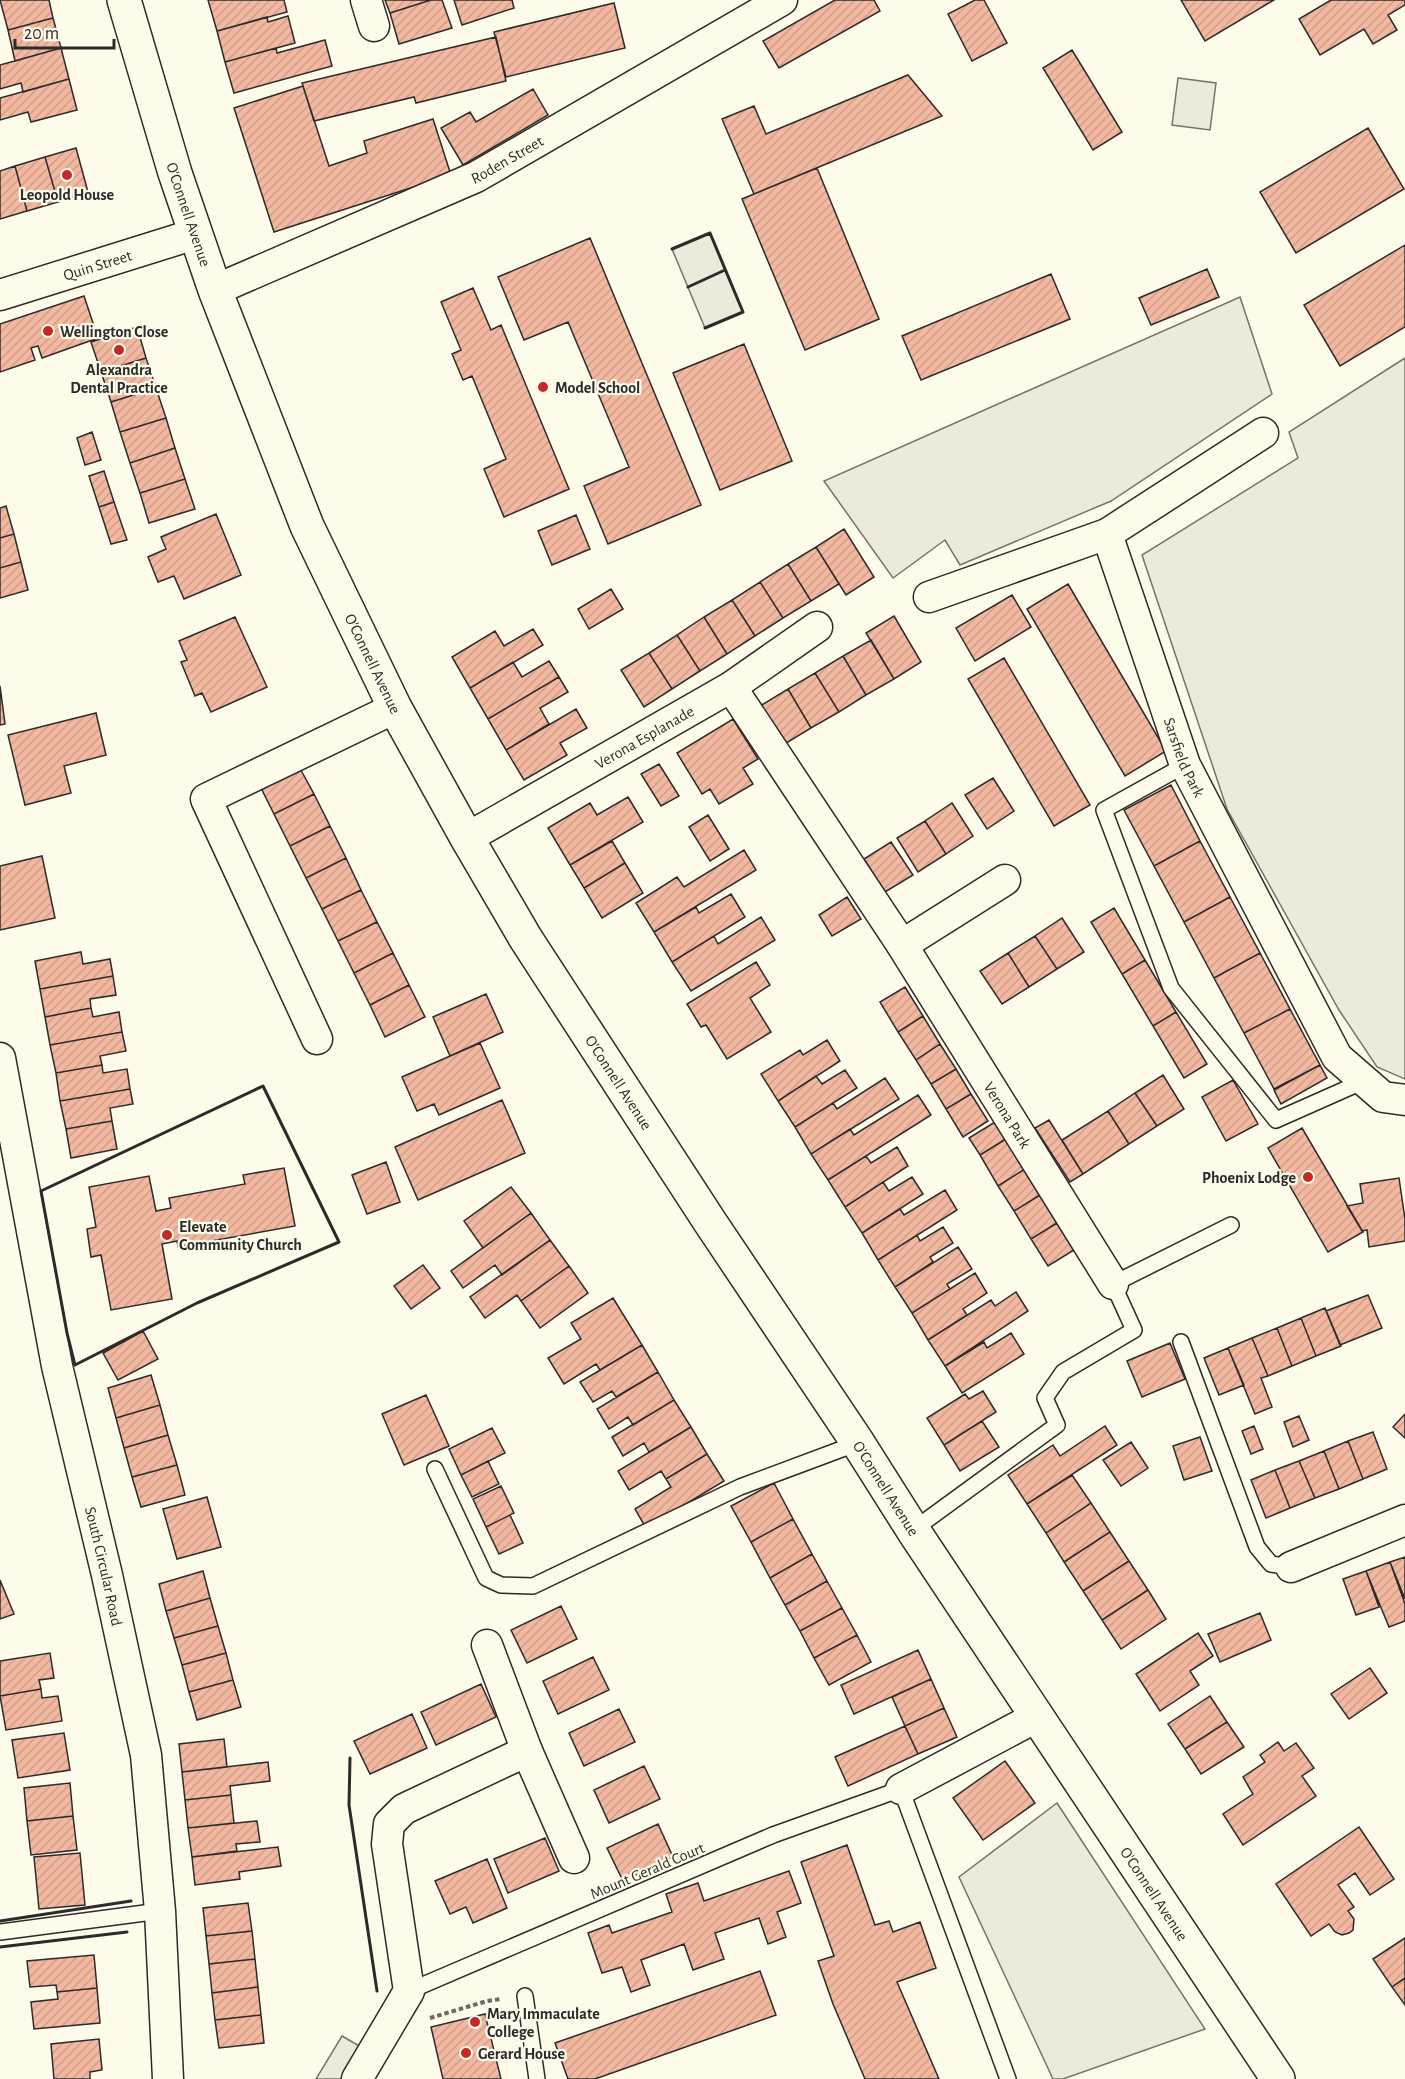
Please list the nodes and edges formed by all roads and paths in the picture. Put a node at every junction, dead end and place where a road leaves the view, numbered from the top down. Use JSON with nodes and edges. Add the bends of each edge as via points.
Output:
{"nodes":[{"id":1,"x":124,"y":0,"type":"edge"},
{"id":2,"x":782,"y":0,"type":"edge"},
{"id":3,"x":195,"y":234,"type":"junction"},
{"id":4,"x":215,"y":290,"type":"junction"},
{"id":5,"x":0,"y":295,"type":"edge"},
{"id":6,"x":1263,"y":433,"type":"dead end"},
{"id":7,"x":1107,"y":534,"type":"junction"},
{"id":8,"x":928,"y":597,"type":"dead end"},
{"id":9,"x":817,"y":627,"type":"dead end"},
{"id":10,"x":731,"y":687,"type":"junction"},
{"id":11,"x":395,"y":708,"type":"junction"},
{"id":12,"x":1185,"y":765,"type":"junction"},
{"id":13,"x":466,"y":838,"type":"junction"},
{"id":14,"x":1005,"y":880,"type":"dead end"},
{"id":15,"x":902,"y":945,"type":"junction"},
{"id":16,"x":317,"y":1039,"type":"dead end"},
{"id":17,"x":0,"y":1058,"type":"edge"},
{"id":18,"x":1364,"y":1081,"type":"junction"},
{"id":19,"x":1405,"y":1100,"type":"edge"},
{"id":20,"x":1231,"y":1225,"type":"dead end"},
{"id":21,"x":1113,"y":1284,"type":"junction"},
{"id":22,"x":1180,"y":1342,"type":"dead end"},
{"id":23,"x":858,"y":1443,"type":"junction"},
{"id":24,"x":435,"y":1469,"type":"dead end"},
{"id":25,"x":1405,"y":1520,"type":"edge"},
{"id":26,"x":913,"y":1530,"type":"junction"},
{"id":27,"x":1291,"y":1567,"type":"joint"},
{"id":28,"x":487,"y":1645,"type":"dead end"},
{"id":29,"x":1038,"y":1716,"type":"junction"},
{"id":30,"x":527,"y":1751,"type":"junction"},
{"id":31,"x":901,"y":1789,"type":"junction"},
{"id":32,"x":574,"y":1858,"type":"dead end"},
{"id":33,"x":160,"y":1911,"type":"junction"},
{"id":34,"x":0,"y":1932,"type":"edge"},
{"id":35,"x":409,"y":1991,"type":"junction"},
{"id":36,"x":525,"y":1996,"type":"joint"},
{"id":37,"x":386,"y":2030,"type":"junction"},
{"id":38,"x":168,"y":2079,"type":"edge"},
{"id":39,"x":357,"y":2079,"type":"edge"},
{"id":40,"x":537,"y":2079,"type":"edge"},
{"id":41,"x":1008,"y":2079,"type":"edge"},
{"id":42,"x":1278,"y":2079,"type":"edge"}],
"edges":[{"from":1,"to":3,"type":"main road","name":"O'Connell Avenue"},
{"from":2,"to":4,"type":"street","name":"Roden Street","via":[[476,177]]},
{"from":3,"to":4,"type":"main road","name":"O'Connell Avenue"},
{"from":3,"to":5,"type":"street","name":"Quin Street"},
{"from":4,"to":11,"type":"main road","name":"O'Connell Avenue","via":[[307,526]]},
{"from":6,"to":7,"type":"street"},
{"from":7,"to":8,"type":"street"},
{"from":7,"to":12,"type":"street","name":"Sarsfield Park"},
{"from":9,"to":10,"type":"street","name":"Verona Esplanade"},
{"from":10,"to":13,"type":"street","name":"Verona Esplanade"},
{"from":10,"to":15,"type":"street","name":"Verona Park"},
{"from":11,"to":13,"type":"main road","name":"O'Connell Avenue"},
{"from":11,"to":16,"type":"street","via":[[206,799]]},
{"from":12,"to":18,"type":"street","name":"Sarsfield Park","via":[[1337,1057]]},
{"from":12,"to":18,"type":"lane","via":[[1104,810],[1171,988],[1276,1120]]},
{"from":13,"to":23,"type":"main road","name":"O'Connell Avenue","via":[[526,939]]},
{"from":14,"to":15,"type":"street"},
{"from":15,"to":21,"type":"street","name":"Verona Park"},
{"from":17,"to":33,"type":"street","name":"South Circular Road","via":[[57,1366],[146,1755]]},
{"from":18,"to":19,"type":"street","name":"Sarsfield Park","via":[[1383,1097]]},
{"from":20,"to":21,"type":"lane"},
{"from":21,"to":26,"type":"lane","name":"Verona Park","via":[[1134,1330],[1063,1372],[1045,1398],[1057,1425]]},
{"from":22,"to":27,"type":"lane","via":[[1257,1546],[1271,1564]]},
{"from":23,"to":24,"type":"lane","via":[[740,1487],[533,1586],[501,1585],[486,1578]]},
{"from":23,"to":26,"type":"main road","name":"O'Connell Avenue"},
{"from":25,"to":27,"type":"street"},
{"from":26,"to":29,"type":"main road","name":"O'Connell Avenue"},
{"from":28,"to":30,"type":"street"},
{"from":29,"to":31,"type":"street"},
{"from":29,"to":42,"type":"main road","name":"O'Connell Avenue"},
{"from":30,"to":32,"type":"street"},
{"from":30,"to":35,"type":"street","via":[[404,1809],[388,1824],[387,1844]]},
{"from":31,"to":35,"type":"lane","name":"Mount Gerald Court","via":[[773,1835]]},
{"from":31,"to":41,"type":"lane"},
{"from":33,"to":34,"type":"lane"},
{"from":33,"to":38,"type":"street","name":"South Circular Road"},
{"from":35,"to":37,"type":"street"},
{"from":36,"to":37,"type":"path","via":[[487,2001]]},
{"from":36,"to":40,"type":"lane"},
{"from":37,"to":39,"type":"street"}]}
